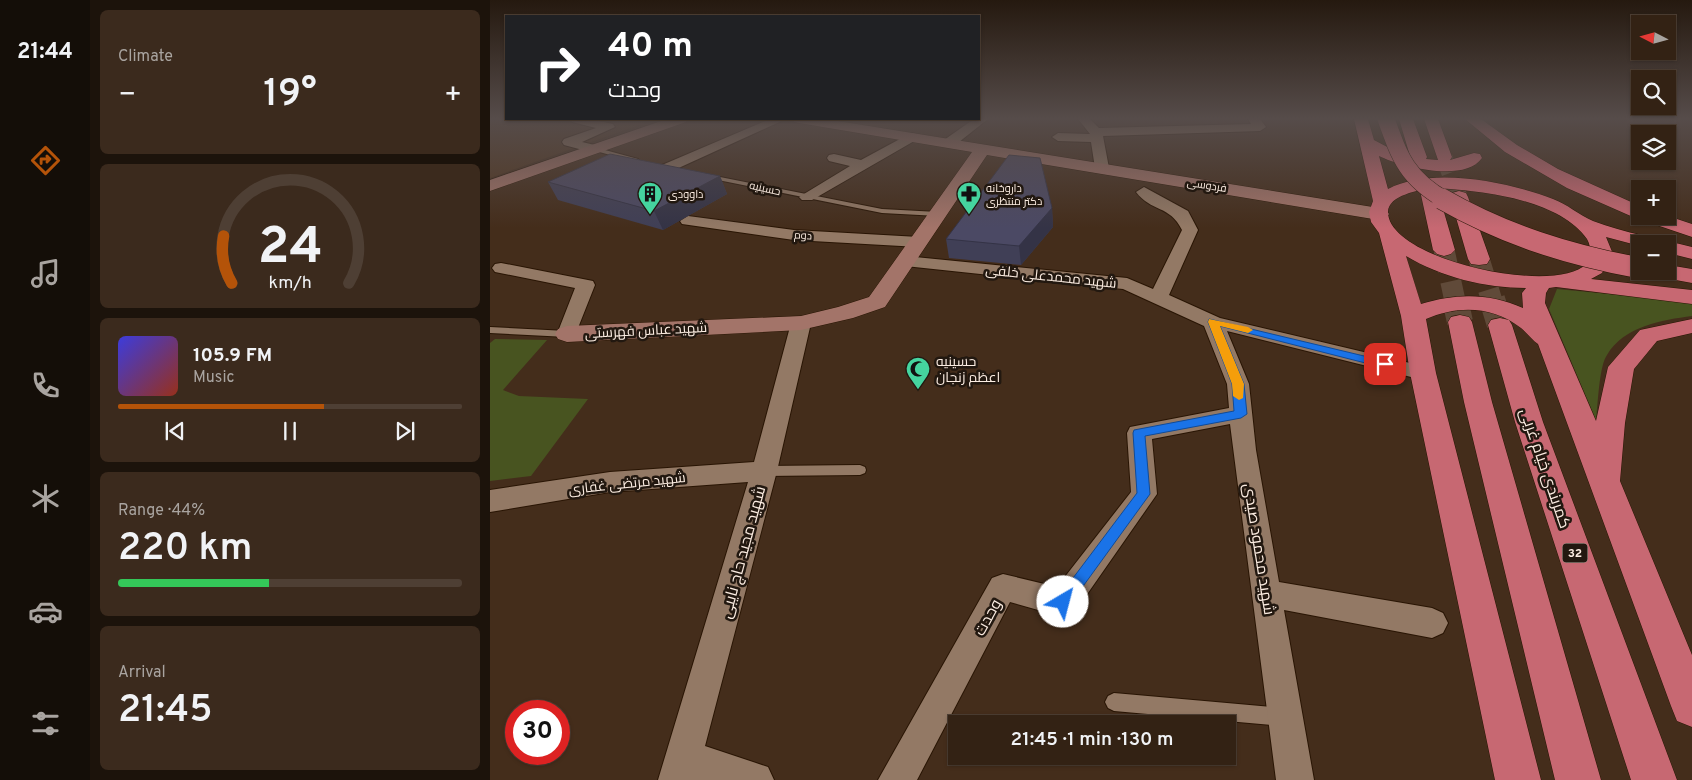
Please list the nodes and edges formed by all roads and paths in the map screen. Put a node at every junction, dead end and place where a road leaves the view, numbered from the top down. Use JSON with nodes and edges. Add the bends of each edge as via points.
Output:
{"nodes":[{"id":1,"x":576,"y":155,"type":"edge"},
{"id":2,"x":619,"y":155,"type":"edge"},
{"id":3,"x":691,"y":155,"type":"edge"},
{"id":4,"x":879,"y":155,"type":"edge"},
{"id":5,"x":979,"y":155,"type":"edge"},
{"id":6,"x":1023,"y":155,"type":"edge"},
{"id":7,"x":1100,"y":155,"type":"edge"},
{"id":8,"x":1370,"y":155,"type":"edge"},
{"id":9,"x":1389,"y":155,"type":"edge"},
{"id":10,"x":1399,"y":155,"type":"edge"},
{"id":11,"x":1521,"y":155,"type":"edge"},
{"id":12,"x":834,"y":158,"type":"dead end"},
{"id":13,"x":1474,"y":158,"type":"joint"},
{"id":14,"x":649,"y":163,"type":"edge"},
{"id":15,"x":863,"y":165,"type":"junction"},
{"id":16,"x":663,"y":167,"type":"joint"},
{"id":17,"x":1102,"y":168,"type":"junction"},
{"id":18,"x":686,"y":172,"type":"edge"},
{"id":19,"x":695,"y":174,"type":"edge"},
{"id":20,"x":490,"y":186,"type":"edge"},
{"id":21,"x":1487,"y":186,"type":"junction"},
{"id":22,"x":1144,"y":192,"type":"dead end"},
{"id":23,"x":1430,"y":195,"type":"tunnel mouth"},
{"id":24,"x":807,"y":197,"type":"junction"},
{"id":25,"x":1459,"y":197,"type":"tunnel mouth"},
{"id":26,"x":1631,"y":209,"type":"edge"},
{"id":27,"x":938,"y":214,"type":"junction"},
{"id":28,"x":1383,"y":216,"type":"junction"},
{"id":29,"x":688,"y":221,"type":"dead end"},
{"id":30,"x":1584,"y":224,"type":"junction"},
{"id":31,"x":1675,"y":225,"type":"edge"},
{"id":32,"x":1692,"y":231,"type":"edge"},
{"id":33,"x":1631,"y":237,"type":"edge"},
{"id":34,"x":919,"y":242,"type":"junction"},
{"id":35,"x":1676,"y":249,"type":"edge"},
{"id":36,"x":1444,"y":250,"type":"tunnel mouth"},
{"id":37,"x":1692,"y":253,"type":"edge"},
{"id":38,"x":1479,"y":259,"type":"tunnel mouth"},
{"id":39,"x":905,"y":261,"type":"junction"},
{"id":40,"x":1631,"y":266,"type":"edge"},
{"id":41,"x":501,"y":268,"type":"dead end"},
{"id":42,"x":1676,"y":273,"type":"edge"},
{"id":43,"x":1692,"y":276,"type":"edge"},
{"id":44,"x":1545,"y":282,"type":"junction"},
{"id":45,"x":1158,"y":298,"type":"junction"},
{"id":46,"x":1692,"y":298,"type":"edge"},
{"id":47,"x":1413,"y":316,"type":"junction"},
{"id":48,"x":1213,"y":322,"type":"junction"},
{"id":49,"x":1460,"y":322,"type":"tunnel mouth"},
{"id":50,"x":801,"y":323,"type":"junction"},
{"id":51,"x":1500,"y":325,"type":"tunnel mouth"},
{"id":52,"x":1692,"y":326,"type":"edge"},
{"id":53,"x":490,"y":330,"type":"edge"},
{"id":54,"x":567,"y":334,"type":"junction"},
{"id":55,"x":1552,"y":345,"type":"junction"},
{"id":56,"x":1423,"y":374,"type":"junction"},
{"id":57,"x":1241,"y":414,"type":"junction"},
{"id":58,"x":860,"y":470,"type":"dead end"},
{"id":59,"x":764,"y":471,"type":"junction"},
{"id":60,"x":1605,"y":487,"type":"junction"},
{"id":61,"x":490,"y":501,"type":"edge"},
{"id":62,"x":1267,"y":593,"type":"junction"},
{"id":63,"x":1432,"y":623,"type":"dead end"},
{"id":64,"x":1114,"y":702,"type":"dead end"},
{"id":65,"x":1692,"y":706,"type":"edge"},
{"id":66,"x":1286,"y":718,"type":"junction"},
{"id":67,"x":681,"y":769,"type":"edge"},
{"id":68,"x":755,"y":780,"type":"edge"},
{"id":69,"x":897,"y":780,"type":"edge"},
{"id":70,"x":1295,"y":780,"type":"edge"},
{"id":71,"x":1518,"y":780,"type":"edge"},
{"id":72,"x":1578,"y":780,"type":"edge"},
{"id":73,"x":1654,"y":780,"type":"edge"}],
"edges":[{"from":1,"to":20,"type":"street"},
{"from":2,"to":14,"type":"lane"},
{"from":3,"to":16,"type":"street"},
{"from":4,"to":15,"type":"street"},
{"from":5,"to":27,"type":"street"},
{"from":6,"to":17,"type":"street","name":"فردوسی"},
{"from":7,"to":17,"type":"street"},
{"from":8,"to":28,"type":"highway"},
{"from":9,"to":13,"type":"highway","via":[[1413,162],[1458,165]]},
{"from":10,"to":40,"type":"highway","bridge":true,"via":[[1426,188],[1457,208],[1506,232],[1532,242]]},
{"from":11,"to":26,"type":"highway","via":[[1589,192]]},
{"from":12,"to":15,"type":"street"},
{"from":13,"to":21,"type":"highway"},
{"from":15,"to":24,"type":"street"},
{"from":16,"to":18,"type":"lane"},
{"from":17,"to":28,"type":"street","name":"فردوسی"},
{"from":19,"to":24,"type":"lane","name":"حسینیه"},
{"from":21,"to":28,"type":"highway","via":[[1458,183],[1410,186],[1393,192]]},
{"from":21,"to":30,"type":"highway","via":[[1540,201]]},
{"from":22,"to":45,"type":"street","via":[[1182,214],[1190,230]]},
{"from":23,"to":36,"type":"highway"},
{"from":24,"to":27,"type":"lane","name":"حسینیه","via":[[882,211]]},
{"from":25,"to":38,"type":"highway"},
{"from":27,"to":34,"type":"street"},
{"from":28,"to":44,"type":"highway","via":[[1405,246],[1453,269],[1505,280]]},
{"from":28,"to":47,"type":"highway"},
{"from":29,"to":34,"type":"street","name":"دوم","via":[[794,235]]},
{"from":30,"to":33,"type":"highway"},
{"from":30,"to":44,"type":"highway","via":[[1598,240],[1602,254],[1594,268],[1576,277]]},
{"from":31,"to":32,"type":"highway"},
{"from":34,"to":39,"type":"street"},
{"from":35,"to":37,"type":"highway"},
{"from":39,"to":45,"type":"street","name":"شهید محمدعلی خلفی","via":[[1005,268],[1127,284]]},
{"from":39,"to":50,"type":"street","via":[[877,302]]},
{"from":41,"to":54,"type":"street","via":[[586,285]]},
{"from":42,"to":43,"type":"highway"},
{"from":44,"to":46,"type":"highway"},
{"from":44,"to":55,"type":"highway","via":[[1534,293],[1533,303]]},
{"from":45,"to":48,"type":"street","name":"شهید محمدعلی خلفی"},
{"from":47,"to":55,"type":"highway","via":[[1444,303],[1478,302],[1507,310],[1529,321]]},
{"from":47,"to":56,"type":"highway"},
{"from":48,"to":56,"type":"street","name":"شهید محمدعلی خلفی"},
{"from":48,"to":57,"type":"street","name":"شهید محمود صیدی","via":[[1238,384]]},
{"from":49,"to":72,"type":"highway","via":[[1478,402]]},
{"from":50,"to":54,"type":"street","name":"شهید عباس فهرستی"},
{"from":50,"to":59,"type":"street","name":"شهید مجید حاج نایبی"},
{"from":51,"to":73,"type":"highway","name":"کمربندی خیام غربی","number":"32","via":[[1532,431]]},
{"from":52,"to":60,"type":"highway","via":[[1649,335],[1622,367],[1610,423]]},
{"from":53,"to":54,"type":"lane","name":"شهید عباس فهرستی"},
{"from":55,"to":60,"type":"highway"},
{"from":56,"to":71,"type":"highway"},
{"from":57,"to":62,"type":"street","name":"شهید محمود صیدی"},
{"from":57,"to":69,"type":"street","name":"وحدت","via":[[1139,433],[1144,494],[1063,602],[1003,587]]},
{"from":58,"to":59,"type":"lane"},
{"from":59,"to":61,"type":"street","name":"شهید مرتضی غفاری","via":[[610,482]]},
{"from":59,"to":67,"type":"street","name":"شهید مجید حاج نایبی"},
{"from":60,"to":65,"type":"highway"},
{"from":62,"to":63,"type":"street"},
{"from":62,"to":66,"type":"street","name":"شهید محمود صیدی"},
{"from":64,"to":66,"type":"lane"},
{"from":66,"to":70,"type":"street","name":"شهید محمود صیدی"},
{"from":67,"to":68,"type":"street"}]}
